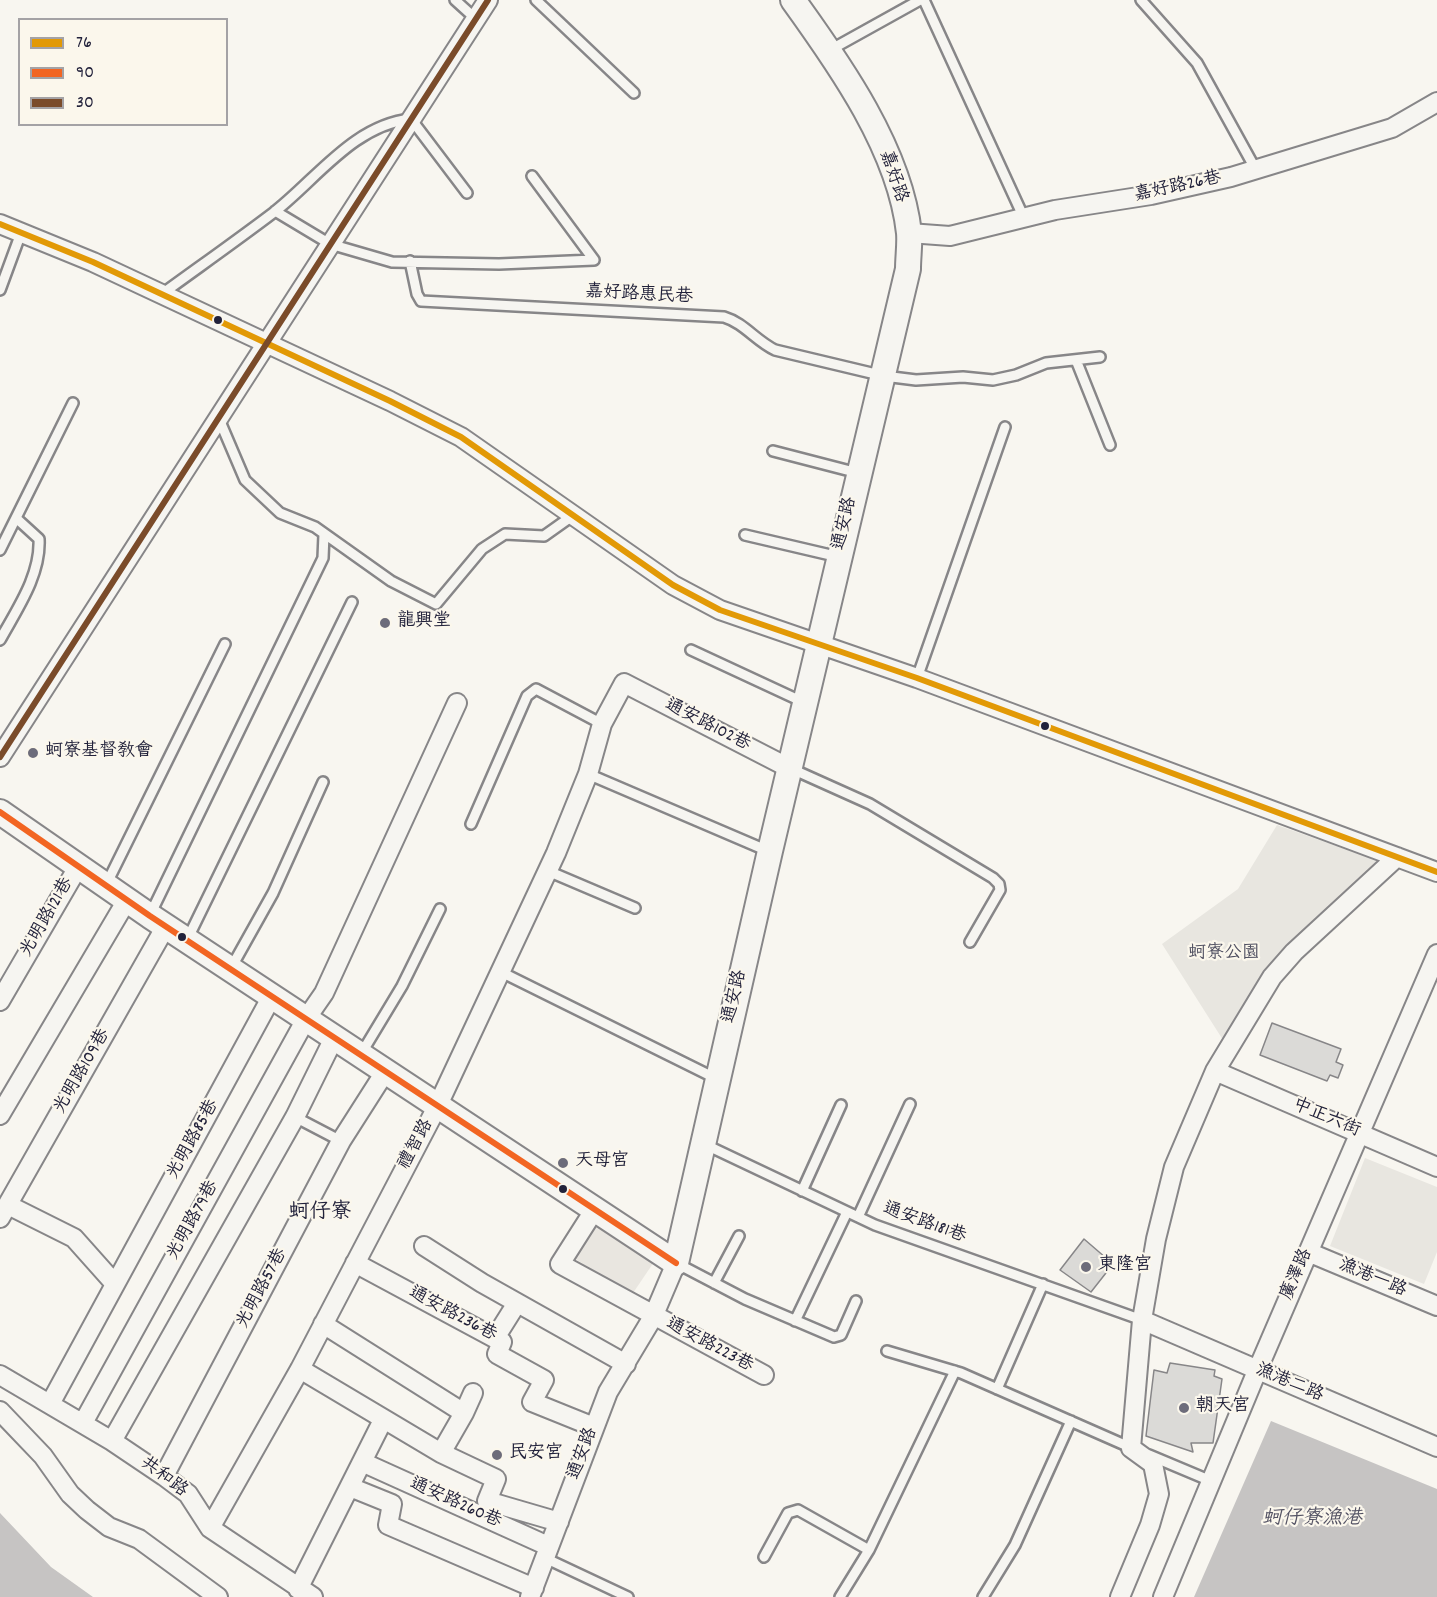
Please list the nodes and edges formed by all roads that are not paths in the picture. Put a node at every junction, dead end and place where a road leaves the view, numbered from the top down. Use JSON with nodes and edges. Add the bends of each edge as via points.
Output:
{"nodes":[{"id":1,"x":455,"y":0,"type":"edge"},
{"id":2,"x":488,"y":0,"type":"edge"},
{"id":3,"x":536,"y":0,"type":"edge"},
{"id":4,"x":793,"y":0,"type":"edge"},
{"id":5,"x":922,"y":0,"type":"edge"},
{"id":6,"x":1141,"y":0,"type":"edge"},
{"id":7,"x":476,"y":19,"type":"junction"},
{"id":8,"x":830,"y":50,"type":"junction"},
{"id":9,"x":634,"y":93,"type":"dead end"},
{"id":10,"x":1437,"y":102,"type":"edge"},
{"id":11,"x":411,"y":119,"type":"junction"},
{"id":12,"x":1256,"y":170,"type":"junction"},
{"id":13,"x":532,"y":176,"type":"dead end"},
{"id":14,"x":467,"y":193,"type":"dead end"},
{"id":15,"x":275,"y":211,"type":"junction"},
{"id":16,"x":1024,"y":218,"type":"junction"},
{"id":17,"x":0,"y":225,"type":"edge"},
{"id":18,"x":21,"y":233,"type":"junction"},
{"id":19,"x":909,"y":233,"type":"junction"},
{"id":20,"x":330,"y":244,"type":"junction"},
{"id":21,"x":410,"y":261,"type":"junction"},
{"id":22,"x":0,"y":290,"type":"edge"},
{"id":23,"x":162,"y":294,"type":"junction"},
{"id":24,"x":266,"y":343,"type":"junction"},
{"id":25,"x":1100,"y":357,"type":"dead end"},
{"id":26,"x":1076,"y":360,"type":"junction"},
{"id":27,"x":884,"y":376,"type":"junction"},
{"id":28,"x":73,"y":403,"type":"dead end"},
{"id":29,"x":218,"y":417,"type":"junction"},
{"id":30,"x":1005,"y":427,"type":"dead end"},
{"id":31,"x":1110,"y":445,"type":"dead end"},
{"id":32,"x":773,"y":451,"type":"dead end"},
{"id":33,"x":858,"y":473,"type":"junction"},
{"id":34,"x":574,"y":514,"type":"junction"},
{"id":35,"x":16,"y":518,"type":"junction"},
{"id":36,"x":324,"y":534,"type":"junction"},
{"id":37,"x":745,"y":535,"type":"dead end"},
{"id":38,"x":0,"y":550,"type":"edge"},
{"id":39,"x":839,"y":557,"type":"junction"},
{"id":40,"x":352,"y":602,"type":"dead end"},
{"id":41,"x":0,"y":640,"type":"edge"},
{"id":42,"x":225,"y":644,"type":"dead end"},
{"id":43,"x":820,"y":646,"type":"junction"},
{"id":44,"x":691,"y":650,"type":"dead end"},
{"id":45,"x":917,"y":678,"type":"junction"},
{"id":46,"x":624,"y":683,"type":"joint"},
{"id":47,"x":805,"y":702,"type":"junction"},
{"id":48,"x":458,"y":703,"type":"dead end"},
{"id":49,"x":602,"y":724,"type":"junction"},
{"id":50,"x":0,"y":757,"type":"edge"},
{"id":51,"x":791,"y":769,"type":"junction"},
{"id":52,"x":588,"y":774,"type":"junction"},
{"id":53,"x":323,"y":782,"type":"dead end"},
{"id":54,"x":1,"y":814,"type":"edge"},
{"id":55,"x":471,"y":824,"type":"dead end"},
{"id":56,"x":770,"y":852,"type":"junction"},
{"id":57,"x":1397,"y":857,"type":"junction"},
{"id":58,"x":78,"y":867,"type":"junction"},
{"id":59,"x":548,"y":870,"type":"junction"},
{"id":60,"x":1437,"y":873,"type":"edge"},
{"id":61,"x":106,"y":885,"type":"junction"},
{"id":62,"x":127,"y":900,"type":"junction"},
{"id":63,"x":635,"y":908,"type":"dead end"},
{"id":64,"x":440,"y":909,"type":"dead end"},
{"id":65,"x":158,"y":921,"type":"junction"},
{"id":66,"x":188,"y":940,"type":"junction"},
{"id":67,"x":970,"y":942,"type":"dead end"},
{"id":68,"x":1437,"y":954,"type":"edge"},
{"id":69,"x":231,"y":968,"type":"junction"},
{"id":70,"x":499,"y":971,"type":"junction"},
{"id":71,"x":272,"y":996,"type":"junction"},
{"id":72,"x":0,"y":1001,"type":"edge"},
{"id":73,"x":306,"y":1019,"type":"junction"},
{"id":74,"x":334,"y":1038,"type":"junction"},
{"id":75,"x":360,"y":1056,"type":"junction"},
{"id":76,"x":1215,"y":1071,"type":"junction"},
{"id":77,"x":385,"y":1072,"type":"junction"},
{"id":78,"x":717,"y":1079,"type":"junction"},
{"id":79,"x":910,"y":1104,"type":"dead end"},
{"id":80,"x":438,"y":1105,"type":"junction"},
{"id":81,"x":841,"y":1105,"type":"dead end"},
{"id":82,"x":0,"y":1115,"type":"edge"},
{"id":83,"x":295,"y":1117,"type":"junction"},
{"id":84,"x":1359,"y":1134,"type":"junction"},
{"id":85,"x":341,"y":1141,"type":"junction"},
{"id":86,"x":702,"y":1143,"type":"junction"},
{"id":87,"x":1437,"y":1167,"type":"edge"},
{"id":88,"x":802,"y":1191,"type":"junction"},
{"id":89,"x":595,"y":1209,"type":"junction"},
{"id":90,"x":4,"y":1211,"type":"edge"},
{"id":91,"x":847,"y":1212,"type":"junction"},
{"id":92,"x":858,"y":1217,"type":"junction"},
{"id":93,"x":739,"y":1236,"type":"dead end"},
{"id":94,"x":424,"y":1246,"type":"dead end"},
{"id":95,"x":1308,"y":1252,"type":"junction"},
{"id":96,"x":355,"y":1263,"type":"junction"},
{"id":97,"x":676,"y":1263,"type":"junction"},
{"id":98,"x":714,"y":1283,"type":"junction"},
{"id":99,"x":115,"y":1284,"type":"junction"},
{"id":100,"x":1043,"y":1284,"type":"junction"},
{"id":101,"x":856,"y":1301,"type":"dead end"},
{"id":102,"x":517,"y":1303,"type":"junction"},
{"id":103,"x":1436,"y":1303,"type":"edge"},
{"id":104,"x":653,"y":1317,"type":"junction"},
{"id":105,"x":1142,"y":1320,"type":"junction"},
{"id":106,"x":795,"y":1322,"type":"junction"},
{"id":107,"x":323,"y":1324,"type":"junction"},
{"id":108,"x":495,"y":1338,"type":"junction"},
{"id":109,"x":887,"y":1351,"type":"dead end"},
{"id":110,"x":626,"y":1364,"type":"junction"},
{"id":111,"x":300,"y":1369,"type":"junction"},
{"id":112,"x":955,"y":1371,"type":"junction"},
{"id":113,"x":1257,"y":1371,"type":"junction"},
{"id":114,"x":0,"y":1375,"type":"edge"},
{"id":115,"x":764,"y":1375,"type":"dead end"},
{"id":116,"x":997,"y":1389,"type":"junction"},
{"id":117,"x":473,"y":1393,"type":"dead end"},
{"id":118,"x":50,"y":1404,"type":"junction"},
{"id":119,"x":0,"y":1411,"type":"edge"},
{"id":120,"x":464,"y":1413,"type":"junction"},
{"id":121,"x":383,"y":1420,"type":"junction"},
{"id":122,"x":1071,"y":1422,"type":"junction"},
{"id":123,"x":83,"y":1423,"type":"junction"},
{"id":124,"x":594,"y":1426,"type":"junction"},
{"id":125,"x":112,"y":1441,"type":"junction"},
{"id":126,"x":1437,"y":1447,"type":"edge"},
{"id":127,"x":1131,"y":1448,"type":"junction"},
{"id":128,"x":441,"y":1453,"type":"junction"},
{"id":129,"x":362,"y":1462,"type":"junction"},
{"id":130,"x":164,"y":1476,"type":"junction"},
{"id":131,"x":1211,"y":1480,"type":"junction"},
{"id":132,"x":350,"y":1487,"type":"junction"},
{"id":133,"x":559,"y":1522,"type":"junction"},
{"id":134,"x":210,"y":1528,"type":"junction"},
{"id":135,"x":869,"y":1550,"type":"junction"},
{"id":136,"x":546,"y":1552,"type":"junction"},
{"id":137,"x":764,"y":1557,"type":"dead end"},
{"id":138,"x":306,"y":1593,"type":"edge"},
{"id":139,"x":532,"y":1593,"type":"edge"},
{"id":140,"x":219,"y":1597,"type":"edge"},
{"id":141,"x":628,"y":1597,"type":"edge"},
{"id":142,"x":840,"y":1597,"type":"edge"},
{"id":143,"x":983,"y":1597,"type":"edge"},
{"id":144,"x":1120,"y":1597,"type":"edge"},
{"id":145,"x":1163,"y":1597,"type":"edge"}],
"edges":[{"from":1,"to":7,"type":"lane"},
{"from":2,"to":7,"type":"street"},
{"from":3,"to":9,"type":"lane"},
{"from":4,"to":8,"type":"street","name":"嘉好路"},
{"from":5,"to":8,"type":"lane"},
{"from":5,"to":16,"type":"lane"},
{"from":6,"to":12,"type":"lane","via":[[1197,63]]},
{"from":7,"to":11,"type":"street"},
{"from":8,"to":19,"type":"street","name":"嘉好路","via":[[873,126],[898,182]]},
{"from":10,"to":12,"type":"street","name":"嘉好路26巷","via":[[1392,128]]},
{"from":11,"to":14,"type":"lane"},
{"from":11,"to":15,"type":"lane","via":[[394,121],[344,150]]},
{"from":11,"to":20,"type":"street"},
{"from":12,"to":16,"type":"street","name":"嘉好路26巷","via":[[1151,195]]},
{"from":13,"to":21,"type":"lane","via":[[594,260],[499,264]]},
{"from":15,"to":20,"type":"lane"},
{"from":15,"to":23,"type":"lane"},
{"from":16,"to":19,"type":"street","name":"嘉好路26巷","via":[[950,236]]},
{"from":17,"to":18,"type":"street"},
{"from":18,"to":22,"type":"lane"},
{"from":18,"to":23,"type":"street"},
{"from":19,"to":27,"type":"street","name":"嘉好路","via":[[908,269]]},
{"from":20,"to":21,"type":"lane","via":[[392,262]]},
{"from":20,"to":24,"type":"street"},
{"from":21,"to":27,"type":"lane","name":"嘉好路惠民巷","via":[[421,301],[724,317],[735,320],[775,350]]},
{"from":23,"to":24,"type":"street"},
{"from":24,"to":29,"type":"street"},
{"from":24,"to":34,"type":"street","via":[[461,437]]},
{"from":25,"to":26,"type":"lane"},
{"from":26,"to":27,"type":"lane","via":[[1046,363],[993,380]]},
{"from":26,"to":31,"type":"lane"},
{"from":27,"to":33,"type":"street","name":"通安路"},
{"from":28,"to":35,"type":"lane"},
{"from":29,"to":36,"type":"lane","via":[[249,486],[280,513],[315,526]]},
{"from":29,"to":50,"type":"street"},
{"from":30,"to":45,"type":"lane"},
{"from":32,"to":33,"type":"lane"},
{"from":33,"to":39,"type":"street","name":"通安路"},
{"from":34,"to":36,"type":"lane","via":[[544,536],[505,534],[482,549],[436,604],[391,581]]},
{"from":34,"to":43,"type":"street","via":[[682,590],[720,610]]},
{"from":35,"to":38,"type":"lane"},
{"from":35,"to":41,"type":"lane","via":[[39,539],[40,555]]},
{"from":36,"to":65,"type":"lane","via":[[323,558]]},
{"from":37,"to":39,"type":"lane"},
{"from":39,"to":43,"type":"street","name":"通安路"},
{"from":40,"to":66,"type":"lane"},
{"from":42,"to":61,"type":"lane"},
{"from":43,"to":45,"type":"street"},
{"from":43,"to":47,"type":"street","name":"通安路"},
{"from":44,"to":47,"type":"lane"},
{"from":45,"to":57,"type":"street"},
{"from":46,"to":49,"type":"street","name":"禮智路"},
{"from":46,"to":51,"type":"street","name":"通安路102巷"},
{"from":47,"to":51,"type":"street","name":"通安路"},
{"from":48,"to":73,"type":"street","name":"光明路79巷","via":[[329,982]]},
{"from":49,"to":52,"type":"street","name":"禮智路"},
{"from":49,"to":55,"type":"lane","via":[[536,689],[527,696]]},
{"from":51,"to":56,"type":"street","name":"通安路"},
{"from":51,"to":67,"type":"lane","via":[[870,804],[999,884],[1000,890]]},
{"from":52,"to":56,"type":"lane"},
{"from":52,"to":59,"type":"street","name":"禮智路"},
{"from":53,"to":69,"type":"lane","via":[[273,893]]},
{"from":54,"to":58,"type":"street"},
{"from":56,"to":78,"type":"street","name":"通安路"},
{"from":57,"to":60,"type":"street"},
{"from":57,"to":76,"type":"street","via":[[1279,969]]},
{"from":58,"to":61,"type":"street"},
{"from":58,"to":72,"type":"street","name":"光明路121巷"},
{"from":59,"to":63,"type":"lane"},
{"from":59,"to":70,"type":"street","name":"禮智路"},
{"from":61,"to":62,"type":"street"},
{"from":62,"to":65,"type":"street"},
{"from":62,"to":82,"type":"street"},
{"from":64,"to":75,"type":"lane","via":[[402,986]]},
{"from":65,"to":66,"type":"street"},
{"from":65,"to":90,"type":"street","name":"光明路109巷"},
{"from":66,"to":69,"type":"street"},
{"from":68,"to":84,"type":"street","name":"廣澤路"},
{"from":69,"to":71,"type":"street"},
{"from":70,"to":78,"type":"lane"},
{"from":70,"to":80,"type":"street","name":"禮智路"},
{"from":71,"to":73,"type":"street"},
{"from":71,"to":99,"type":"street","name":"光明路85巷"},
{"from":73,"to":74,"type":"street"},
{"from":73,"to":123,"type":"street","name":"光明路79巷"},
{"from":74,"to":75,"type":"street"},
{"from":74,"to":83,"type":"street","name":"光明路79巷"},
{"from":75,"to":77,"type":"street"},
{"from":76,"to":84,"type":"street","name":"中正六街"},
{"from":76,"to":105,"type":"street","via":[[1174,1167]]},
{"from":77,"to":80,"type":"street"},
{"from":77,"to":85,"type":"street","name":"光明路57巷"},
{"from":78,"to":86,"type":"street","name":"通安路"},
{"from":79,"to":92,"type":"lane"},
{"from":80,"to":89,"type":"street"},
{"from":80,"to":96,"type":"street","name":"禮智路"},
{"from":81,"to":88,"type":"lane"},
{"from":83,"to":85,"type":"lane"},
{"from":83,"to":125,"type":"street","name":"光明路79巷"},
{"from":84,"to":87,"type":"street","name":"中正六街"},
{"from":84,"to":95,"type":"street","name":"廣澤路"},
{"from":85,"to":130,"type":"street","name":"光明路57巷"},
{"from":86,"to":88,"type":"lane","name":"通安路181巷"},
{"from":86,"to":97,"type":"street","name":"通安路"},
{"from":88,"to":91,"type":"lane","name":"通安路181巷"},
{"from":89,"to":97,"type":"street"},
{"from":89,"to":104,"type":"street","name":"通安路223巷","via":[[560,1264]]},
{"from":90,"to":99,"type":"street","via":[[74,1238]]},
{"from":91,"to":92,"type":"lane","name":"通安路181巷"},
{"from":91,"to":106,"type":"lane"},
{"from":92,"to":100,"type":"lane","name":"通安路181巷"},
{"from":93,"to":98,"type":"lane"},
{"from":94,"to":102,"type":"street"},
{"from":95,"to":103,"type":"street","name":"漁港一路"},
{"from":95,"to":113,"type":"street","name":"廣澤路"},
{"from":96,"to":107,"type":"street","name":"禮智路"},
{"from":96,"to":108,"type":"street","name":"通安路236巷"},
{"from":97,"to":98,"type":"lane"},
{"from":97,"to":104,"type":"street","name":"通安路"},
{"from":98,"to":106,"type":"lane"},
{"from":99,"to":118,"type":"street","name":"光明路85巷"},
{"from":100,"to":105,"type":"lane","name":"通安路181巷"},
{"from":100,"to":116,"type":"lane"},
{"from":101,"to":106,"type":"lane","via":[[838,1337]]},
{"from":102,"to":108,"type":"street"},
{"from":102,"to":110,"type":"street"},
{"from":104,"to":110,"type":"street","name":"通安路"},
{"from":104,"to":115,"type":"street","name":"通安路223巷"},
{"from":105,"to":113,"type":"street","name":"漁港二路"},
{"from":105,"to":127,"type":"street"},
{"from":107,"to":111,"type":"street","name":"禮智路"},
{"from":107,"to":120,"type":"street"},
{"from":108,"to":124,"type":"street","name":"通安路236巷","via":[[502,1342],[497,1354],[544,1380],[532,1402]]},
{"from":109,"to":112,"type":"lane"},
{"from":110,"to":124,"type":"street","name":"通安路","via":[[608,1392]]},
{"from":111,"to":121,"type":"street"},
{"from":111,"to":134,"type":"street","name":"禮智路"},
{"from":112,"to":116,"type":"lane"},
{"from":112,"to":135,"type":"lane"},
{"from":113,"to":126,"type":"street","name":"漁港二路"},
{"from":113,"to":131,"type":"street","name":"廣澤路"},
{"from":114,"to":118,"type":"street","name":"共和路"},
{"from":116,"to":122,"type":"lane"},
{"from":117,"to":120,"type":"street"},
{"from":118,"to":123,"type":"street","name":"共和路"},
{"from":119,"to":140,"type":"street","via":[[87,1510],[109,1527],[139,1539]]},
{"from":120,"to":128,"type":"street"},
{"from":121,"to":128,"type":"street"},
{"from":121,"to":129,"type":"street"},
{"from":122,"to":127,"type":"lane"},
{"from":122,"to":143,"type":"lane","via":[[1015,1545]]},
{"from":123,"to":125,"type":"street","name":"共和路"},
{"from":124,"to":133,"type":"street","name":"通安路"},
{"from":125,"to":130,"type":"street","name":"共和路"},
{"from":127,"to":131,"type":"lane"},
{"from":127,"to":144,"type":"street","via":[[1153,1464],[1159,1494]]},
{"from":128,"to":133,"type":"street","via":[[496,1479],[487,1501]]},
{"from":129,"to":132,"type":"street"},
{"from":129,"to":136,"type":"street","name":"通安路260巷"},
{"from":130,"to":134,"type":"street","name":"共和路","via":[[188,1494]]},
{"from":131,"to":145,"type":"street","name":"廣澤路"},
{"from":132,"to":138,"type":"street"},
{"from":132,"to":139,"type":"street","via":[[392,1504],[388,1525]]},
{"from":133,"to":136,"type":"street","name":"通安路"},
{"from":134,"to":138,"type":"street","name":"共和路"},
{"from":135,"to":137,"type":"lane","via":[[793,1509]]},
{"from":135,"to":142,"type":"lane"},
{"from":136,"to":139,"type":"street","name":"通安路"},
{"from":136,"to":141,"type":"lane"}]}
